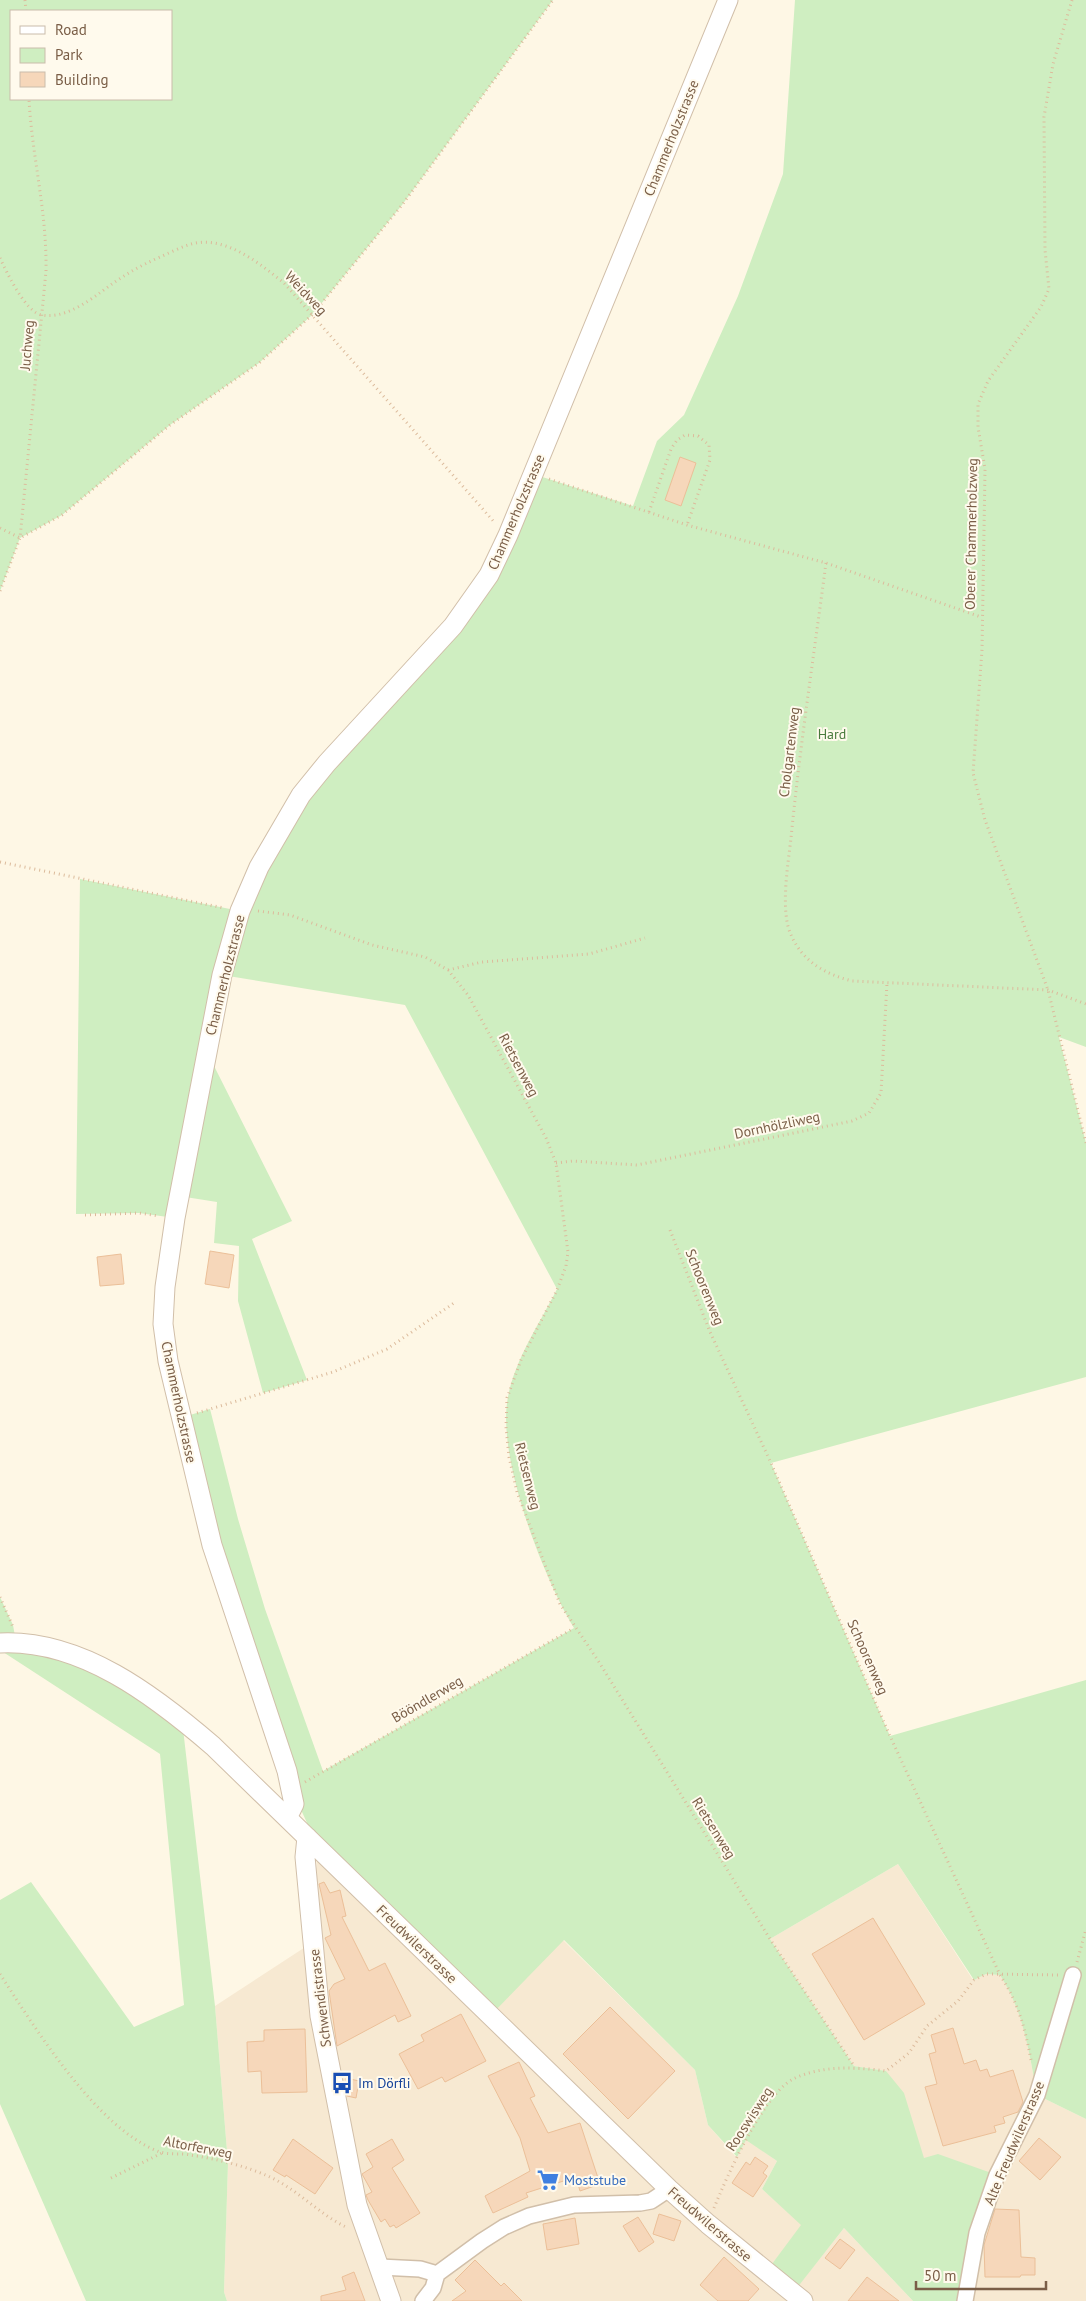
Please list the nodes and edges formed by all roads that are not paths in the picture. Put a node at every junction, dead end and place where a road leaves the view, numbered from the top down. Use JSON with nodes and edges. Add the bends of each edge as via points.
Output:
{"nodes":[{"id":1,"x":728,"y":0,"type":"edge"},
{"id":2,"x":8,"y":1642,"type":"edge"},
{"id":3,"x":287,"y":1818,"type":"junction"},
{"id":4,"x":307,"y":1837,"type":"junction"},
{"id":5,"x":1073,"y":1975,"type":"road end"},
{"id":6,"x":669,"y":2189,"type":"junction"},
{"id":7,"x":380,"y":2266,"type":"junction"},
{"id":8,"x":437,"y":2274,"type":"junction"},
{"id":9,"x":391,"y":2301,"type":"edge"},
{"id":10,"x":423,"y":2301,"type":"edge"},
{"id":11,"x":803,"y":2301,"type":"edge"},
{"id":12,"x":965,"y":2301,"type":"edge"}],
"edges":[{"from":1,"to":3,"type":"street","name":"Chammerholzstrasse","via":[[489,575],[434,648],[351,735],[301,796],[259,867],[240,911],[222,975],[175,1218],[163,1324],[180,1418],[212,1544],[292,1790],[294,1804]]},
{"from":2,"to":3,"type":"street","name":"Freudwilerstrasse","via":[[52,1649],[80,1658],[150,1697],[213,1746]]},
{"from":3,"to":4,"type":"street","name":"Freudwilerstrasse"},
{"from":4,"to":6,"type":"street","name":"Freudwilerstrasse"},
{"from":4,"to":7,"type":"street","name":"Schwendistrasse","via":[[305,1857],[320,2016],[358,2205]]},
{"from":5,"to":12,"type":"street","name":"Alte Freudwilerstrasse","via":[[1037,2095],[997,2175],[977,2233]]},
{"from":6,"to":8,"type":"street","via":[[651,2201],[574,2205],[529,2216],[496,2232]]},
{"from":6,"to":11,"type":"street","name":"Freudwilerstrasse"},
{"from":7,"to":8,"type":"street","via":[[420,2269]]},
{"from":7,"to":9,"type":"street","name":"Schwendistrasse"},
{"from":8,"to":10,"type":"street","via":[[433,2288]]}]}
